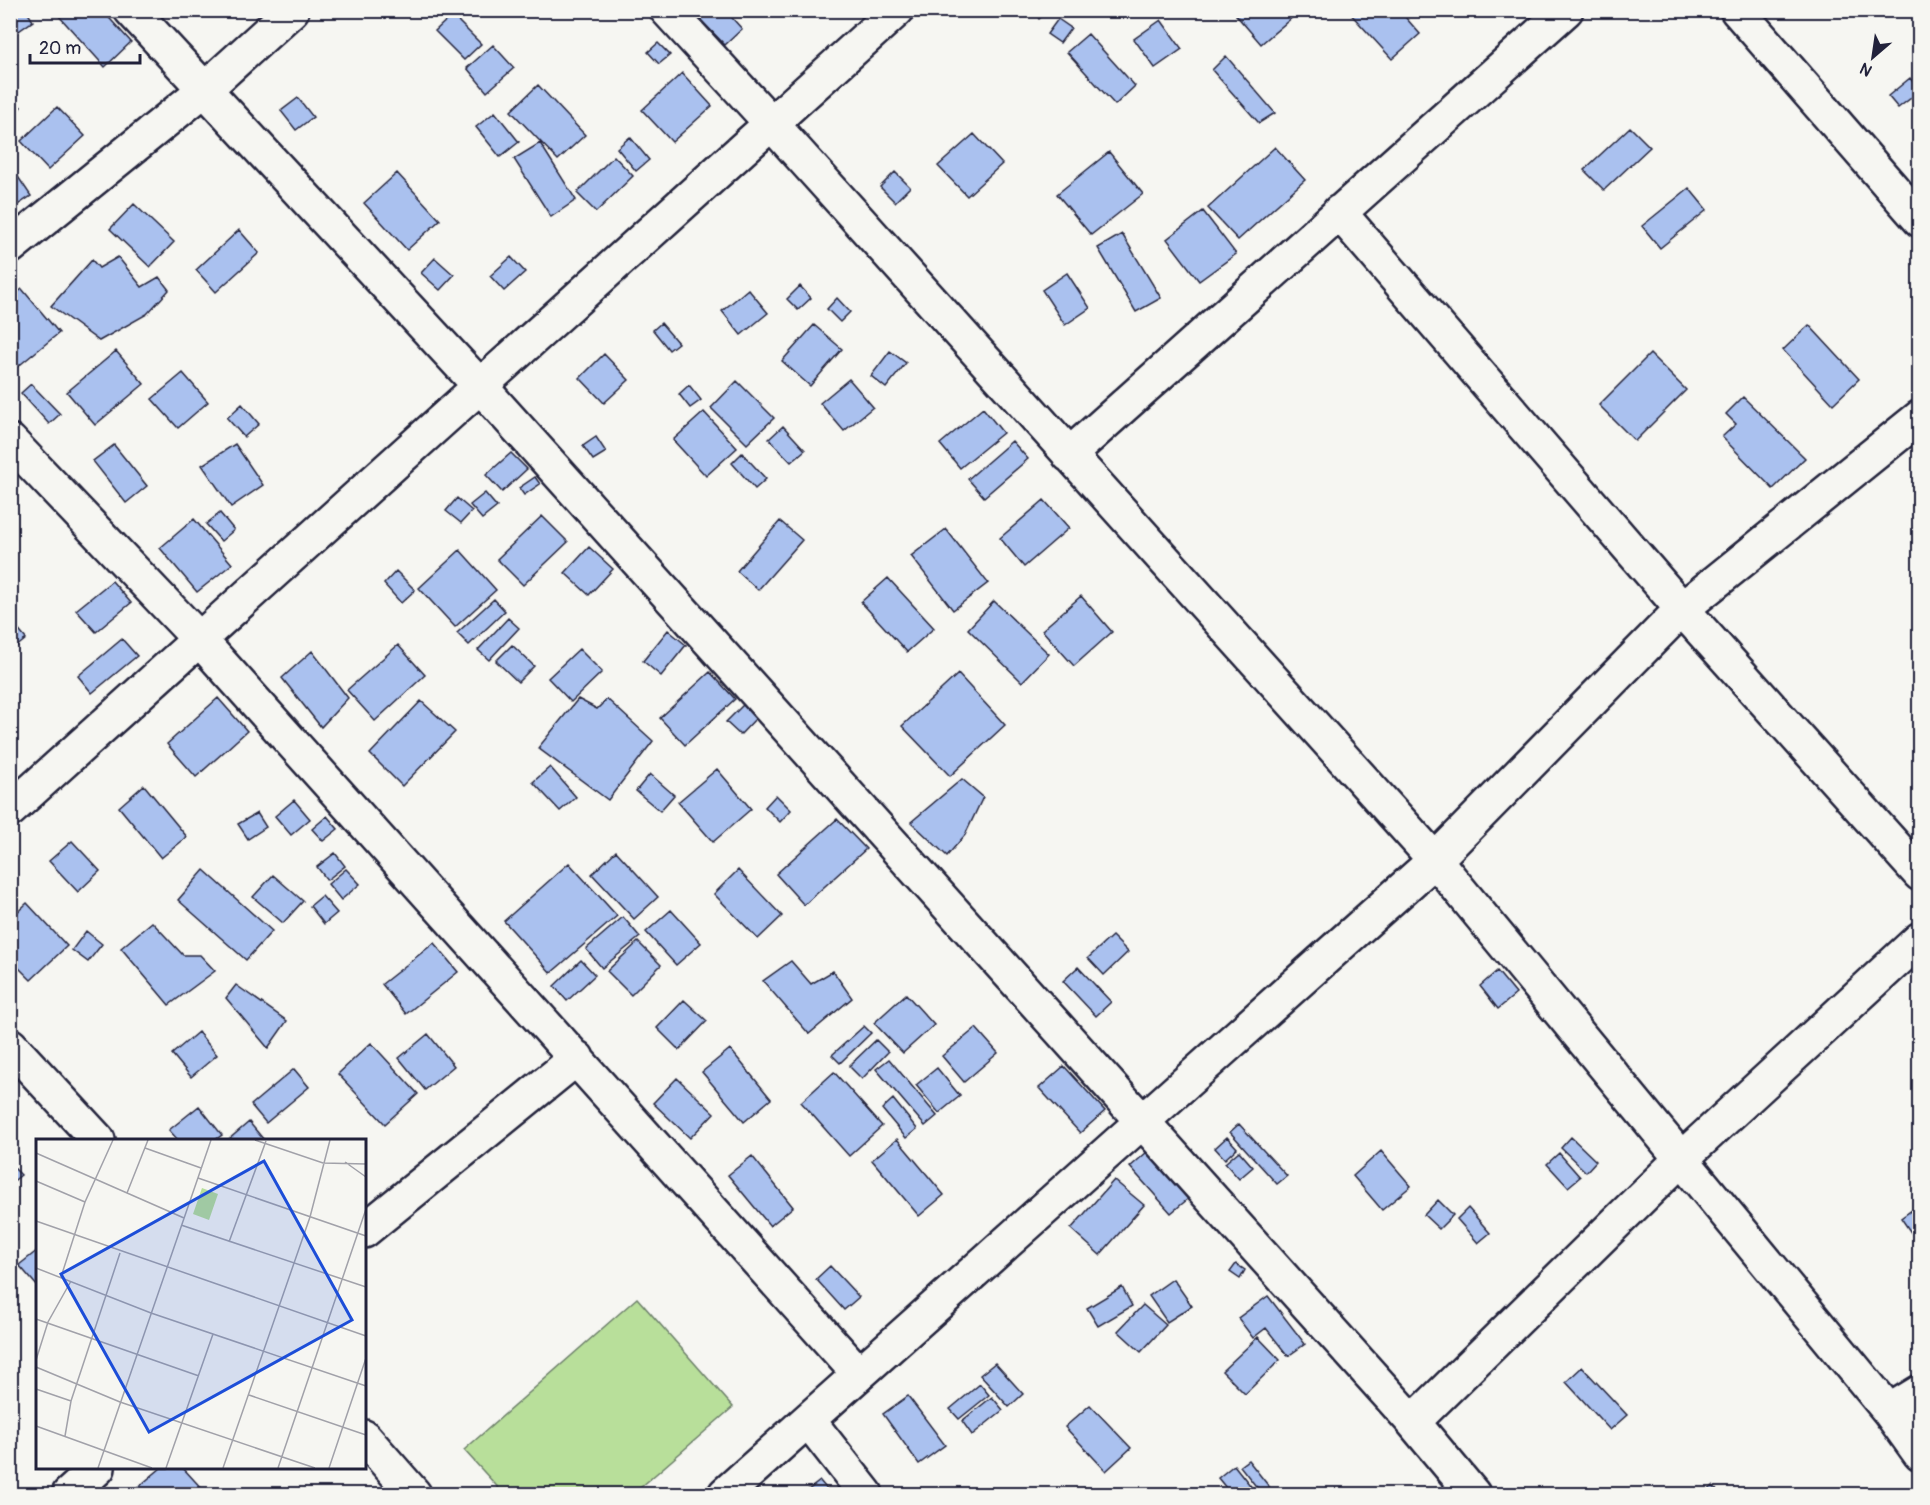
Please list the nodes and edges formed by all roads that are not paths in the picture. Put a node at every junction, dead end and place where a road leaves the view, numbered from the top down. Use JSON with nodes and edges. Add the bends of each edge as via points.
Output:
{"nodes":[{"id":1,"x":131,"y":10,"type":"edge"},
{"id":2,"x":292,"y":10,"type":"edge"},
{"id":3,"x":667,"y":10,"type":"edge"},
{"id":4,"x":897,"y":10,"type":"edge"},
{"id":5,"x":1566,"y":10,"type":"edge"},
{"id":6,"x":1737,"y":10,"type":"edge"},
{"id":7,"x":205,"y":89,"type":"junction"},
{"id":8,"x":771,"y":123,"type":"junction"},
{"id":9,"x":1339,"y":212,"type":"junction"},
{"id":10,"x":1920,"y":220,"type":"edge"},
{"id":11,"x":10,"y":247,"type":"edge"},
{"id":12,"x":480,"y":386,"type":"junction"},
{"id":13,"x":1920,"y":417,"type":"edge"},
{"id":14,"x":10,"y":441,"type":"edge"},
{"id":15,"x":1070,"y":455,"type":"junction"},
{"id":16,"x":1682,"y":609,"type":"junction"},
{"id":17,"x":200,"y":639,"type":"junction"},
{"id":18,"x":10,"y":810,"type":"edge"},
{"id":19,"x":1434,"y":860,"type":"junction"},
{"id":20,"x":1920,"y":874,"type":"edge"},
{"id":21,"x":1920,"y":939,"type":"edge"},
{"id":22,"x":10,"y":1045,"type":"edge"},
{"id":23,"x":577,"y":1058,"type":"junction"},
{"id":24,"x":1142,"y":1122,"type":"junction"},
{"id":25,"x":97,"y":1139,"type":"edge"},
{"id":26,"x":1680,"y":1160,"type":"junction"},
{"id":27,"x":366,"y":1229,"type":"edge"},
{"id":28,"x":859,"y":1374,"type":"junction"},
{"id":29,"x":1920,"y":1392,"type":"edge"},
{"id":30,"x":1889,"y":1411,"type":"junction"},
{"id":31,"x":808,"y":1420,"type":"junction"},
{"id":32,"x":1413,"y":1422,"type":"junction"},
{"id":33,"x":366,"y":1439,"type":"edge"},
{"id":34,"x":1920,"y":1454,"type":"edge"},
{"id":35,"x":96,"y":1469,"type":"edge"},
{"id":36,"x":69,"y":1494,"type":"edge"},
{"id":37,"x":414,"y":1494,"type":"edge"},
{"id":38,"x":725,"y":1494,"type":"edge"},
{"id":39,"x":866,"y":1494,"type":"edge"},
{"id":40,"x":1473,"y":1494,"type":"edge"}],
"edges":[{"from":1,"to":7,"type":"street"},
{"from":2,"to":7,"type":"street"},
{"from":3,"to":8,"type":"street"},
{"from":4,"to":8,"type":"street"},
{"from":5,"to":9,"type":"street"},
{"from":6,"to":10,"type":"street"},
{"from":7,"to":11,"type":"street"},
{"from":7,"to":12,"type":"street"},
{"from":8,"to":12,"type":"street"},
{"from":8,"to":15,"type":"street"},
{"from":9,"to":15,"type":"street"},
{"from":9,"to":16,"type":"street"},
{"from":12,"to":17,"type":"street"},
{"from":12,"to":24,"type":"street"},
{"from":13,"to":16,"type":"street"},
{"from":14,"to":17,"type":"street"},
{"from":15,"to":19,"type":"street"},
{"from":16,"to":19,"type":"street"},
{"from":16,"to":20,"type":"street"},
{"from":17,"to":18,"type":"street"},
{"from":17,"to":23,"type":"street"},
{"from":19,"to":24,"type":"street"},
{"from":19,"to":26,"type":"street"},
{"from":21,"to":26,"type":"street"},
{"from":22,"to":25,"type":"street"},
{"from":23,"to":27,"type":"street"},
{"from":23,"to":28,"type":"street"},
{"from":24,"to":28,"type":"street"},
{"from":24,"to":32,"type":"street"},
{"from":26,"to":30,"type":"street"},
{"from":26,"to":32,"type":"street"},
{"from":28,"to":31,"type":"street"},
{"from":29,"to":30,"type":"street"},
{"from":30,"to":34,"type":"street"},
{"from":31,"to":38,"type":"street"},
{"from":31,"to":39,"type":"street"},
{"from":32,"to":40,"type":"street"},
{"from":33,"to":37,"type":"street"},
{"from":35,"to":36,"type":"street"}]}
